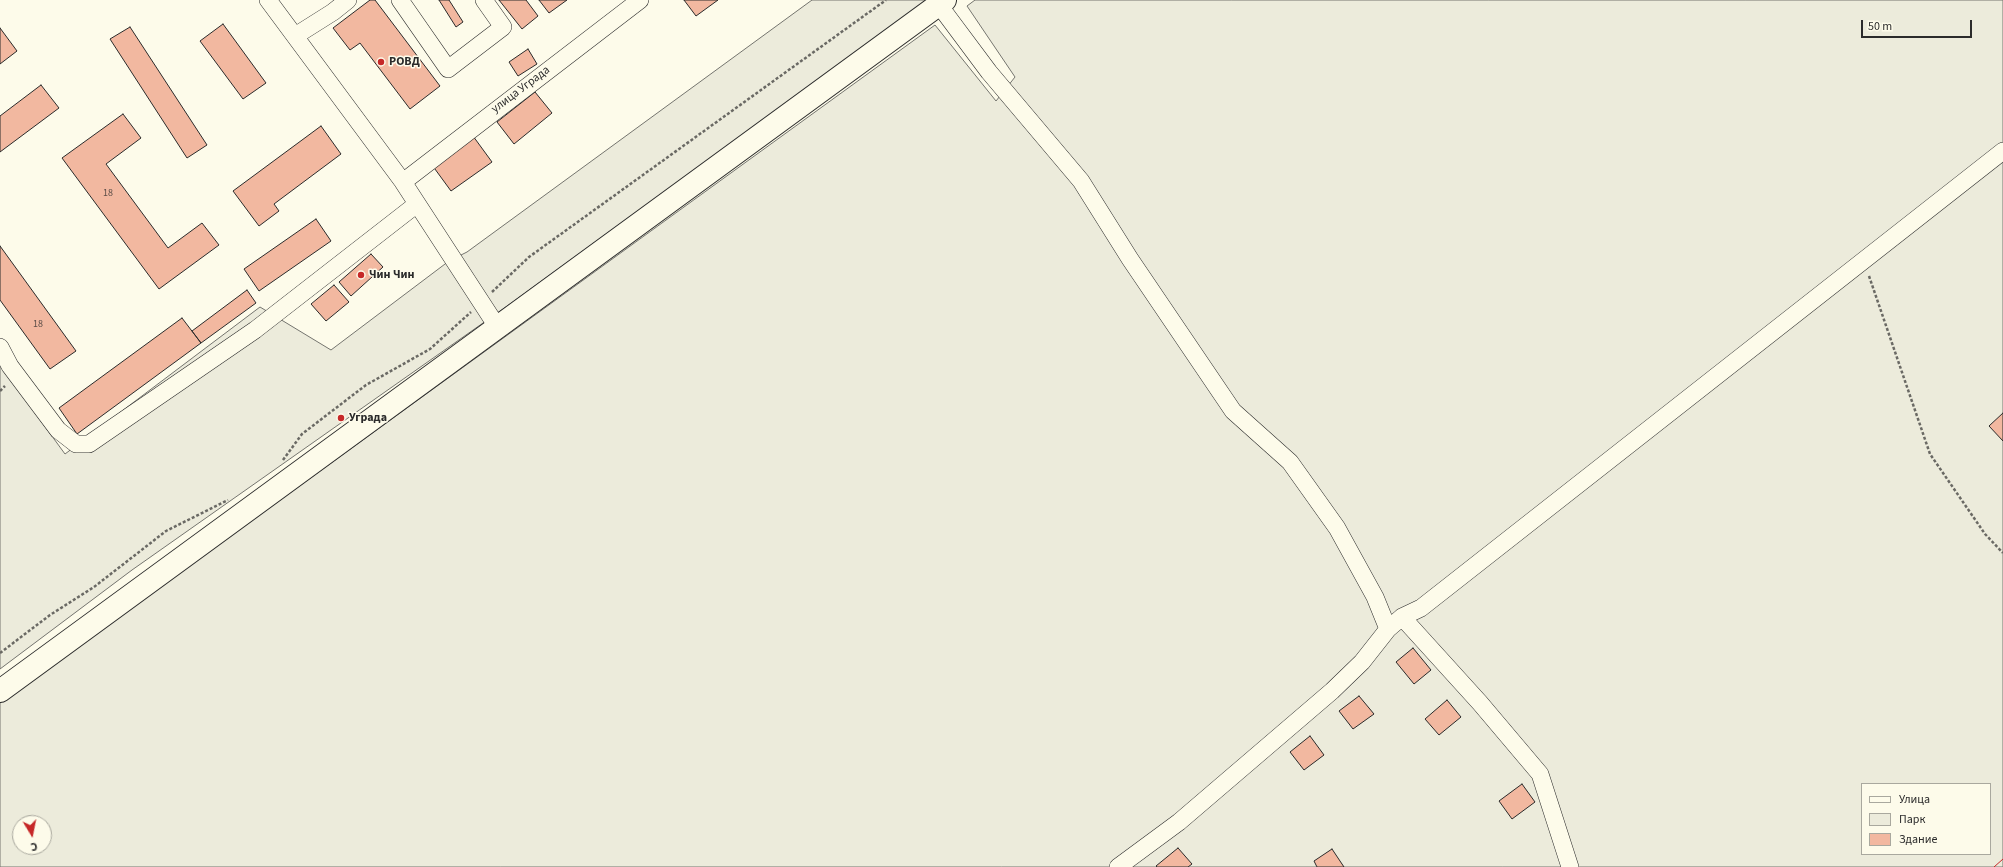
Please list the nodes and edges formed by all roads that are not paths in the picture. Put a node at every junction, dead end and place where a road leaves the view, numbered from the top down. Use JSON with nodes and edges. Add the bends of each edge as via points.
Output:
{"nodes":[{"id":1,"x":268,"y":0,"type":"edge"},
{"id":2,"x":348,"y":0,"type":"edge"},
{"id":3,"x":400,"y":0,"type":"edge"},
{"id":4,"x":484,"y":0,"type":"edge"},
{"id":5,"x":640,"y":0,"type":"edge"},
{"id":6,"x":942,"y":2,"type":"edge"},
{"id":7,"x":295,"y":36,"type":"junction"},
{"id":8,"x":2003,"y":151,"type":"edge"},
{"id":9,"x":403,"y":182,"type":"junction"},
{"id":10,"x":417,"y":204,"type":"junction"},
{"id":11,"x":498,"y":328,"type":"junction"},
{"id":12,"x":0,"y":347,"type":"edge"},
{"id":13,"x":1402,"y":617,"type":"junction"},
{"id":14,"x":1388,"y":629,"type":"junction"},
{"id":15,"x":0,"y":691,"type":"edge"},
{"id":16,"x":1118,"y":867,"type":"edge"},
{"id":17,"x":1570,"y":867,"type":"edge"}],
"edges":[{"from":1,"to":7,"type":"street"},
{"from":2,"to":7,"type":"street"},
{"from":3,"to":4,"type":"street","via":[[448,69],[503,27]]},
{"from":5,"to":9,"type":"street","name":"улица Уграда"},
{"from":6,"to":11,"type":"highway"},
{"from":6,"to":14,"type":"street","via":[[989,72],[1081,181],[1130,259],[1233,411],[1290,462],[1337,528],[1375,597]]},
{"from":7,"to":9,"type":"street"},
{"from":8,"to":13,"type":"street","via":[[1421,608]]},
{"from":9,"to":10,"type":"street"},
{"from":10,"to":11,"type":"street"},
{"from":10,"to":12,"type":"street","via":[[255,330],[89,444],[76,444],[58,430],[10,366]]},
{"from":11,"to":15,"type":"highway"},
{"from":13,"to":14,"type":"street"},
{"from":13,"to":17,"type":"street","via":[[1540,774]]},
{"from":14,"to":16,"type":"street","via":[[1362,662],[1332,691],[1179,822]]}]}
